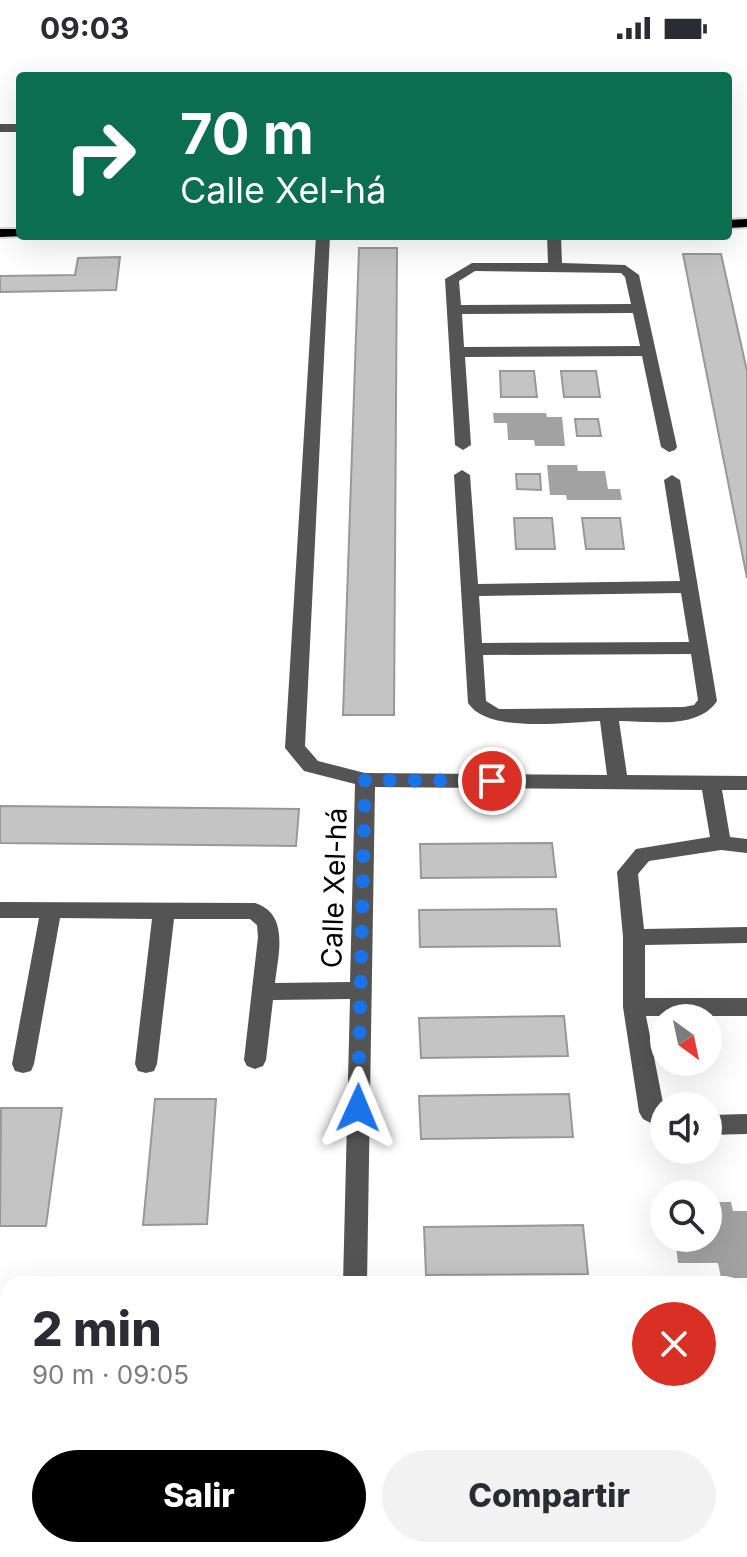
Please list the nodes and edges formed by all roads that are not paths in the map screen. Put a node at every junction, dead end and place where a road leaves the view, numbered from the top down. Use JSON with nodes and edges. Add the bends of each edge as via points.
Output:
{"nodes":[{"id":1,"x":323,"y":240,"type":"edge"},
{"id":2,"x":554,"y":240,"type":"edge"},
{"id":3,"x":555,"y":266,"type":"junction"},
{"id":4,"x":640,"y":308,"type":"junction"},
{"id":5,"x":454,"y":310,"type":"junction"},
{"id":6,"x":649,"y":351,"type":"junction"},
{"id":7,"x":457,"y":352,"type":"junction"},
{"id":8,"x":463,"y":445,"type":"dead end"},
{"id":9,"x":669,"y":447,"type":"dead end"},
{"id":10,"x":462,"y":475,"type":"dead end"},
{"id":11,"x":672,"y":480,"type":"dead end"},
{"id":12,"x":690,"y":587,"type":"junction"},
{"id":13,"x":470,"y":590,"type":"junction"},
{"id":14,"x":699,"y":648,"type":"junction"},
{"id":15,"x":474,"y":649,"type":"junction"},
{"id":16,"x":609,"y":715,"type":"junction"},
{"id":17,"x":365,"y":780,"type":"junction"},
{"id":18,"x":618,"y":783,"type":"junction"},
{"id":19,"x":711,"y":783,"type":"junction"},
{"id":20,"x":747,"y":783,"type":"edge"},
{"id":21,"x":721,"y":843,"type":"junction"},
{"id":22,"x":747,"y":846,"type":"edge"},
{"id":23,"x":0,"y":910,"type":"edge"},
{"id":24,"x":51,"y":910,"type":"junction"},
{"id":25,"x":164,"y":910,"type":"junction"},
{"id":26,"x":747,"y":935,"type":"edge"},
{"id":27,"x":634,"y":937,"type":"junction"},
{"id":28,"x":360,"y":990,"type":"junction"},
{"id":29,"x":264,"y":992,"type":"junction"},
{"id":30,"x":634,"y":1007,"type":"junction"},
{"id":31,"x":747,"y":1007,"type":"edge"},
{"id":32,"x":255,"y":1060,"type":"dead end"},
{"id":33,"x":23,"y":1064,"type":"dead end"},
{"id":34,"x":146,"y":1064,"type":"dead end"},
{"id":35,"x":650,"y":1106,"type":"edge"},
{"id":36,"x":747,"y":1124,"type":"edge"},
{"id":37,"x":722,"y":1125,"type":"edge"},
{"id":38,"x":355,"y":1276,"type":"edge"}],
"edges":[{"from":1,"to":17,"type":"street","via":[[295,748],[311,766]]},
{"from":2,"to":3,"type":"street"},
{"from":3,"to":4,"type":"street","via":[[625,269],[632,275]]},
{"from":3,"to":5,"type":"street","via":[[460,271],[452,279]]},
{"from":4,"to":5,"type":"street"},
{"from":4,"to":6,"type":"street"},
{"from":5,"to":7,"type":"street"},
{"from":6,"to":7,"type":"street"},
{"from":6,"to":9,"type":"street"},
{"from":7,"to":8,"type":"street"},
{"from":10,"to":13,"type":"street"},
{"from":11,"to":12,"type":"street"},
{"from":12,"to":13,"type":"street"},
{"from":12,"to":14,"type":"street"},
{"from":13,"to":15,"type":"street"},
{"from":14,"to":15,"type":"street"},
{"from":14,"to":16,"type":"street","via":[[708,701],[700,710]]},
{"from":15,"to":16,"type":"street","via":[[477,703],[484,711],[498,716]]},
{"from":16,"to":18,"type":"street"},
{"from":17,"to":18,"type":"street","name":"Calle Xel-há"},
{"from":17,"to":28,"type":"street","name":"Calle Xel-há"},
{"from":18,"to":19,"type":"street","name":"Calle Xel-há"},
{"from":19,"to":20,"type":"street","name":"Calle Xel-há"},
{"from":19,"to":21,"type":"street"},
{"from":21,"to":22,"type":"street"},
{"from":21,"to":27,"type":"street","via":[[643,854],[627,872]]},
{"from":23,"to":24,"type":"street"},
{"from":24,"to":25,"type":"street"},
{"from":24,"to":33,"type":"street"},
{"from":25,"to":29,"type":"street","via":[[255,911],[267,922],[269,937]]},
{"from":25,"to":34,"type":"street"},
{"from":26,"to":27,"type":"street"},
{"from":27,"to":30,"type":"street"},
{"from":28,"to":29,"type":"street"},
{"from":28,"to":38,"type":"street","name":"Calle Xel-há"},
{"from":29,"to":32,"type":"street"},
{"from":30,"to":31,"type":"street"},
{"from":30,"to":35,"type":"street"},
{"from":36,"to":37,"type":"street"}]}
